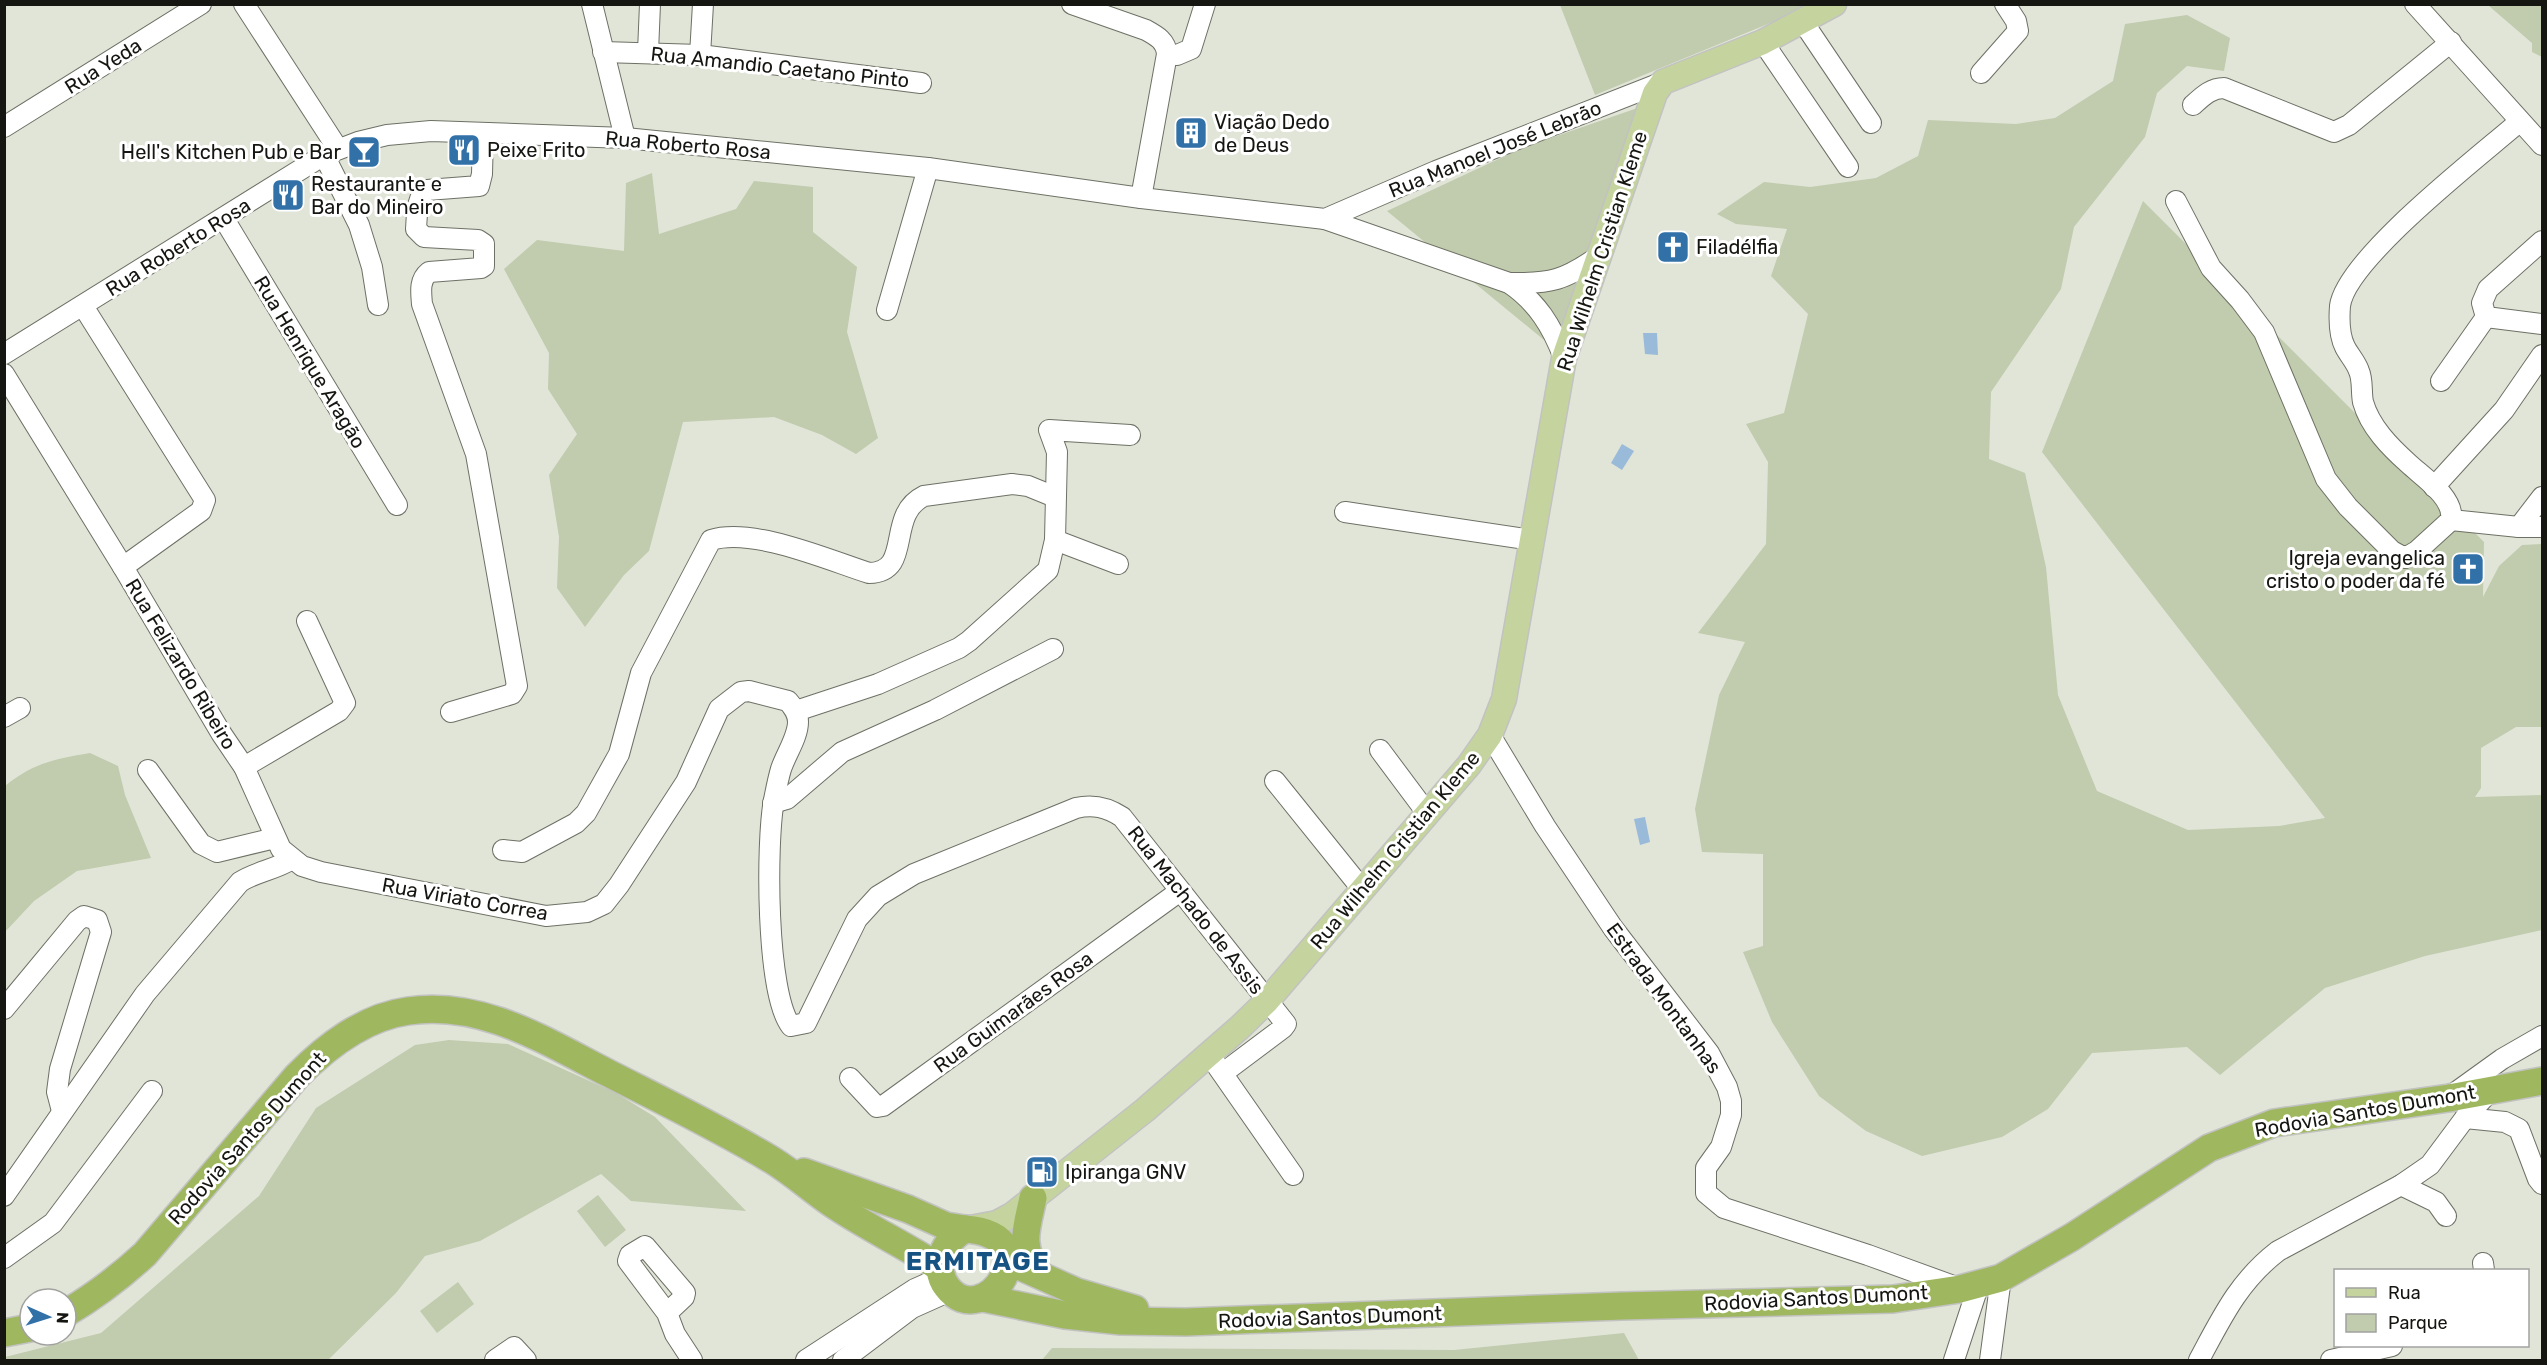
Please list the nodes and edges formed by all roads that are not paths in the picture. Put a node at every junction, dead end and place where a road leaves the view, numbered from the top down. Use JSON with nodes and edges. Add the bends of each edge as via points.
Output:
{"nodes":[{"id":1,"x":201,"y":4,"type":"edge"},
{"id":2,"x":244,"y":4,"type":"edge"},
{"id":3,"x":592,"y":4,"type":"edge"},
{"id":4,"x":650,"y":4,"type":"edge"},
{"id":5,"x":703,"y":4,"type":"edge"},
{"id":6,"x":1072,"y":4,"type":"edge"},
{"id":7,"x":1205,"y":4,"type":"edge"},
{"id":8,"x":1834,"y":4,"type":"edge"},
{"id":9,"x":2005,"y":4,"type":"edge"},
{"id":10,"x":2415,"y":4,"type":"edge"},
{"id":11,"x":1803,"y":22,"type":"junction"},
{"id":12,"x":1763,"y":42,"type":"junction"},
{"id":13,"x":2451,"y":42,"type":"junction"},
{"id":14,"x":603,"y":52,"type":"junction"},
{"id":15,"x":648,"y":52,"type":"junction"},
{"id":16,"x":1167,"y":54,"type":"junction"},
{"id":17,"x":700,"y":55,"type":"junction"},
{"id":18,"x":1980,"y":73,"type":"dead end"},
{"id":19,"x":1663,"y":82,"type":"junction"},
{"id":20,"x":921,"y":83,"type":"dead end"},
{"id":21,"x":2193,"y":105,"type":"dead end"},
{"id":22,"x":2519,"y":122,"type":"junction"},
{"id":23,"x":1871,"y":123,"type":"dead end"},
{"id":24,"x":4,"y":127,"type":"edge"},
{"id":25,"x":483,"y":133,"type":"junction"},
{"id":26,"x":625,"y":138,"type":"junction"},
{"id":27,"x":2542,"y":145,"type":"edge"},
{"id":28,"x":331,"y":152,"type":"junction"},
{"id":29,"x":1848,"y":167,"type":"dead end"},
{"id":30,"x":928,"y":168,"type":"junction"},
{"id":31,"x":1141,"y":198,"type":"junction"},
{"id":32,"x":2176,"y":201,"type":"dead end"},
{"id":33,"x":224,"y":219,"type":"junction"},
{"id":34,"x":1325,"y":219,"type":"junction"},
{"id":35,"x":2542,"y":241,"type":"edge"},
{"id":36,"x":1599,"y":256,"type":"junction"},
{"id":37,"x":1509,"y":283,"type":"junction"},
{"id":38,"x":378,"y":305,"type":"dead end"},
{"id":39,"x":83,"y":306,"type":"junction"},
{"id":40,"x":887,"y":310,"type":"dead end"},
{"id":41,"x":2486,"y":317,"type":"junction"},
{"id":42,"x":2542,"y":324,"type":"edge"},
{"id":43,"x":4,"y":354,"type":"edge"},
{"id":44,"x":2542,"y":355,"type":"edge"},
{"id":45,"x":1564,"y":358,"type":"junction"},
{"id":46,"x":4,"y":374,"type":"edge"},
{"id":47,"x":2441,"y":381,"type":"dead end"},
{"id":48,"x":1130,"y":435,"type":"dead end"},
{"id":49,"x":2434,"y":487,"type":"junction"},
{"id":50,"x":1055,"y":496,"type":"junction"},
{"id":51,"x":2542,"y":497,"type":"edge"},
{"id":52,"x":398,"y":505,"type":"dead end"},
{"id":53,"x":1345,"y":512,"type":"dead end"},
{"id":54,"x":2451,"y":519,"type":"junction"},
{"id":55,"x":2518,"y":527,"type":"junction"},
{"id":56,"x":2542,"y":527,"type":"edge"},
{"id":57,"x":1055,"y":540,"type":"junction"},
{"id":58,"x":1532,"y":540,"type":"junction"},
{"id":59,"x":1118,"y":564,"type":"dead end"},
{"id":60,"x":123,"y":567,"type":"junction"},
{"id":61,"x":307,"y":621,"type":"dead end"},
{"id":62,"x":1053,"y":649,"type":"dead end"},
{"id":63,"x":795,"y":711,"type":"junction"},
{"id":64,"x":451,"y":712,"type":"dead end"},
{"id":65,"x":1490,"y":735,"type":"junction"},
{"id":66,"x":1380,"y":750,"type":"dead end"},
{"id":67,"x":244,"y":767,"type":"junction"},
{"id":68,"x":148,"y":770,"type":"dead end"},
{"id":69,"x":1275,"y":782,"type":"dead end"},
{"id":70,"x":773,"y":803,"type":"junction"},
{"id":71,"x":1427,"y":813,"type":"junction"},
{"id":72,"x":274,"y":838,"type":"junction"},
{"id":73,"x":502,"y":850,"type":"dead end"},
{"id":74,"x":292,"y":859,"type":"junction"},
{"id":75,"x":1362,"y":889,"type":"junction"},
{"id":76,"x":1180,"y":891,"type":"junction"},
{"id":77,"x":1267,"y":1000,"type":"junction"},
{"id":78,"x":4,"y":1009,"type":"edge"},
{"id":79,"x":2542,"y":1036,"type":"edge"},
{"id":80,"x":1216,"y":1065,"type":"junction"},
{"id":81,"x":850,"y":1078,"type":"dead end"},
{"id":82,"x":2542,"y":1081,"type":"edge"},
{"id":83,"x":152,"y":1091,"type":"dead end"},
{"id":84,"x":2457,"y":1108,"type":"junction"},
{"id":85,"x":62,"y":1111,"type":"junction"},
{"id":86,"x":774,"y":1161,"type":"junction"},
{"id":87,"x":1293,"y":1175,"type":"dead end"},
{"id":88,"x":2542,"y":1184,"type":"edge"},
{"id":89,"x":2401,"y":1185,"type":"junction"},
{"id":90,"x":4,"y":1196,"type":"edge"},
{"id":91,"x":1034,"y":1198,"type":"junction"},
{"id":92,"x":2446,"y":1216,"type":"dead end"},
{"id":93,"x":965,"y":1229,"type":"junction"},
{"id":94,"x":1008,"y":1257,"type":"junction"},
{"id":95,"x":4,"y":1258,"type":"edge"},
{"id":96,"x":1038,"y":1274,"type":"junction"},
{"id":97,"x":944,"y":1279,"type":"junction"},
{"id":98,"x":1980,"y":1284,"type":"junction"},
{"id":99,"x":983,"y":1298,"type":"junction"},
{"id":100,"x":78,"y":1306,"type":"edge"},
{"id":101,"x":667,"y":1313,"type":"dead end"},
{"id":102,"x":1186,"y":1322,"type":"junction"},
{"id":103,"x":2388,"y":1347,"type":"edge"},
{"id":104,"x":495,"y":1360,"type":"edge"},
{"id":105,"x":526,"y":1360,"type":"edge"},
{"id":106,"x":692,"y":1360,"type":"edge"},
{"id":107,"x":806,"y":1360,"type":"edge"},
{"id":108,"x":843,"y":1360,"type":"edge"},
{"id":109,"x":1954,"y":1360,"type":"edge"},
{"id":110,"x":1990,"y":1360,"type":"edge"},
{"id":111,"x":2199,"y":1360,"type":"edge"},
{"id":112,"x":2331,"y":1360,"type":"edge"}],
"edges":[{"from":1,"to":24,"type":"street","name":"Rua Yeda"},
{"from":2,"to":28,"type":"street"},
{"from":3,"to":14,"type":"street"},
{"from":4,"to":15,"type":"street"},
{"from":5,"to":17,"type":"street"},
{"from":6,"to":16,"type":"street","via":[[1156,35],[1166,46]]},
{"from":7,"to":16,"type":"street","via":[[1191,49],[1177,55]]},
{"from":8,"to":11,"type":"main road","name":"Rua Manoel José Lebrão"},
{"from":9,"to":18,"type":"street","via":[[2018,31]]},
{"from":10,"to":13,"type":"street"},
{"from":11,"to":12,"type":"main road","name":"Rua Manoel José Lebrão"},
{"from":11,"to":23,"type":"street"},
{"from":12,"to":19,"type":"main road","name":"Rua Manoel José Lebrão"},
{"from":12,"to":29,"type":"street"},
{"from":13,"to":21,"type":"street","via":[[2349,125],[2334,132],[2224,88],[2207,92]]},
{"from":13,"to":22,"type":"street"},
{"from":14,"to":15,"type":"street","name":"Rua Amandio Caetano Pinto"},
{"from":14,"to":26,"type":"street"},
{"from":15,"to":17,"type":"street","name":"Rua Amandio Caetano Pinto"},
{"from":16,"to":31,"type":"street"},
{"from":17,"to":20,"type":"street","name":"Rua Amandio Caetano Pinto"},
{"from":19,"to":34,"type":"street","name":"Rua Manoel José Lebrão"},
{"from":19,"to":36,"type":"main road","name":"Rua Wilhelm Cristian Kleme","via":[[1655,93]]},
{"from":22,"to":27,"type":"street"},
{"from":22,"to":49,"type":"street","via":[[2387,237],[2357,272],[2342,299],[2342,339],[2359,369],[2370,420],[2394,451]]},
{"from":25,"to":26,"type":"street","name":"Rua Roberto Rosa"},
{"from":25,"to":28,"type":"street","name":"Rua Roberto Rosa","via":[[431,131],[387,135]]},
{"from":25,"to":64,"type":"street","via":[[478,186],[422,193],[416,230],[424,237],[478,240],[484,244],[484,266],[429,272],[420,288],[422,304],[476,454],[516,686],[512,694]]},
{"from":26,"to":30,"type":"street","name":"Rua Roberto Rosa"},
{"from":28,"to":33,"type":"street","name":"Rua Roberto Rosa"},
{"from":28,"to":38,"type":"street","via":[[372,267]]},
{"from":30,"to":31,"type":"street","name":"Rua Roberto Rosa"},
{"from":30,"to":40,"type":"street"},
{"from":31,"to":34,"type":"street","name":"Rua Manoel José Lebrão"},
{"from":32,"to":54,"type":"street","via":[[2211,268],[2264,332],[2317,461],[2348,507],[2392,551],[2405,558]]},
{"from":33,"to":39,"type":"street","name":"Rua Roberto Rosa"},
{"from":33,"to":52,"type":"street","name":"Rua Henrique Aragão"},
{"from":34,"to":37,"type":"street"},
{"from":35,"to":41,"type":"street","via":[[2488,289],[2482,303]]},
{"from":36,"to":37,"type":"street","via":[[1575,273],[1547,283]]},
{"from":36,"to":45,"type":"main road","name":"Rua Wilhelm Cristian Kleme"},
{"from":37,"to":45,"type":"street","via":[[1531,299],[1548,321]]},
{"from":39,"to":43,"type":"street","name":"Rua Roberto Rosa"},
{"from":39,"to":60,"type":"street","name":"Rua Felizardo Ribeiro","via":[[205,500],[201,511]]},
{"from":41,"to":42,"type":"street"},
{"from":41,"to":47,"type":"street"},
{"from":44,"to":49,"type":"street","via":[[2504,410]]},
{"from":45,"to":58,"type":"main road","name":"Rua Wilhelm Cristian Kleme"},
{"from":46,"to":60,"type":"street"},
{"from":48,"to":50,"type":"street","via":[[1049,430],[1058,452]]},
{"from":49,"to":54,"type":"street","via":[[2451,508]]},
{"from":50,"to":57,"type":"street"},
{"from":50,"to":73,"type":"street","via":[[1012,484],[924,496],[905,513],[892,563],[875,573],[782,543],[721,537],[711,540],[641,673],[620,754],[586,813],[576,823],[522,852]]},
{"from":51,"to":55,"type":"street"},
{"from":53,"to":58,"type":"street"},
{"from":54,"to":55,"type":"street"},
{"from":55,"to":56,"type":"street"},
{"from":57,"to":59,"type":"street"},
{"from":57,"to":63,"type":"street","via":[[1048,570],[964,645],[878,684]]},
{"from":58,"to":65,"type":"main road","name":"Rua Wilhelm Cristian Kleme","via":[[1512,666]]},
{"from":60,"to":67,"type":"street","name":"Rua Felizardo Ribeiro"},
{"from":61,"to":67,"type":"street","via":[[344,697],[343,707]]},
{"from":62,"to":70,"type":"street","via":[[935,710],[842,752],[787,799]]},
{"from":63,"to":70,"type":"street","via":[[798,722]]},
{"from":63,"to":74,"type":"street","name":"Rua Viriato Correa","via":[[788,701],[749,691],[741,692],[719,709],[686,782],[644,848],[604,904],[587,912],[546,916],[321,872]]},
{"from":65,"to":71,"type":"main road","name":"Rua Wilhelm Cristian Kleme"},
{"from":65,"to":98,"type":"street","name":"Estrada Montanhas","via":[[1613,928],[1709,1053],[1727,1087],[1731,1115],[1721,1147],[1706,1168],[1706,1193],[1724,1208],[1869,1255]]},
{"from":66,"to":71,"type":"street"},
{"from":67,"to":72,"type":"street","name":"Rua Felizardo Ribeiro"},
{"from":68,"to":72,"type":"street","via":[[201,844],[209,849],[217,852]]},
{"from":69,"to":75,"type":"street"},
{"from":70,"to":76,"type":"street","name":"Rua Machado de Assis","via":[[769,891],[775,978],[784,1017],[791,1026],[806,1023],[857,919],[878,896],[914,873],[1076,808],[1101,806],[1122,817]]},
{"from":71,"to":75,"type":"main road","name":"Rua Wilhelm Cristian Kleme"},
{"from":72,"to":74,"type":"street","name":"Rua Viriato Correa"},
{"from":74,"to":85,"type":"street","via":[[240,882],[145,994]]},
{"from":75,"to":77,"type":"main road","name":"Rua Wilhelm Cristian Kleme"},
{"from":76,"to":77,"type":"street","name":"Rua Machado de Assis"},
{"from":76,"to":81,"type":"street","name":"Rua Guimarães Rosa","via":[[884,1106],[877,1107]]},
{"from":77,"to":80,"type":"main road","name":"Rua Wilhelm Cristian Kleme"},
{"from":78,"to":85,"type":"street","via":[[80,918],[89,916],[97,920],[101,932],[60,1070],[57,1092]]},
{"from":79,"to":84,"type":"street","via":[[2502,1059]]},
{"from":80,"to":87,"type":"street"},
{"from":80,"to":91,"type":"main road","name":"Rua Wilhelm Cristian Kleme"},
{"from":82,"to":84,"type":"highway","name":"Rodovia Santos Dumont","via":[[2493,1088]]},
{"from":83,"to":95,"type":"street","via":[[53,1223]]},
{"from":84,"to":88,"type":"street","via":[[2519,1129]]},
{"from":84,"to":89,"type":"street","via":[[2430,1165]]},
{"from":84,"to":98,"type":"highway","name":"Rodovia Santos Dumont","via":[[2274,1123],[2233,1137],[2209,1148],[2072,1237]]},
{"from":85,"to":90,"type":"street"},
{"from":86,"to":93,"type":"highway","via":[[946,1226]]},
{"from":86,"to":97,"type":"highway"},
{"from":86,"to":100,"type":"highway","name":"Rodovia Santos Dumont","via":[[714,1126],[500,1020],[476,1013],[409,1010],[385,1015],[317,1056],[145,1254],[123,1275]]},
{"from":89,"to":92,"type":"street","via":[[2436,1202]]},
{"from":89,"to":111,"type":"street","via":[[2307,1234],[2260,1264],[2231,1302]]},
{"from":91,"to":93,"type":"main road","name":"Rua Wilhelm Cristian Kleme","via":[[997,1223]]},
{"from":91,"to":94,"type":"main road"},
{"from":91,"to":96,"type":"highway","via":[[1024,1237],[1025,1250]]},
{"from":93,"to":94,"type":"highway","via":[[992,1233],[1004,1245]]},
{"from":93,"to":97,"type":"highway","via":[[946,1246]]},
{"from":94,"to":96,"type":"highway"},
{"from":94,"to":99,"type":"highway","via":[[1007,1270],[995,1290]]},
{"from":96,"to":102,"type":"highway","via":[[1077,1292]]},
{"from":97,"to":99,"type":"highway","via":[[960,1297]]},
{"from":97,"to":107,"type":"street","via":[[915,1289]]},
{"from":97,"to":108,"type":"street"},
{"from":98,"to":102,"type":"highway","name":"Rodovia Santos Dumont","via":[[1893,1299]]},
{"from":98,"to":109,"type":"street"},
{"from":98,"to":110,"type":"street"},
{"from":99,"to":102,"type":"highway","via":[[1065,1315]]},
{"from":101,"to":106,"type":"street"},
{"from":103,"to":112,"type":"street"},
{"from":104,"to":105,"type":"street","via":[[514,1347]]}]}
